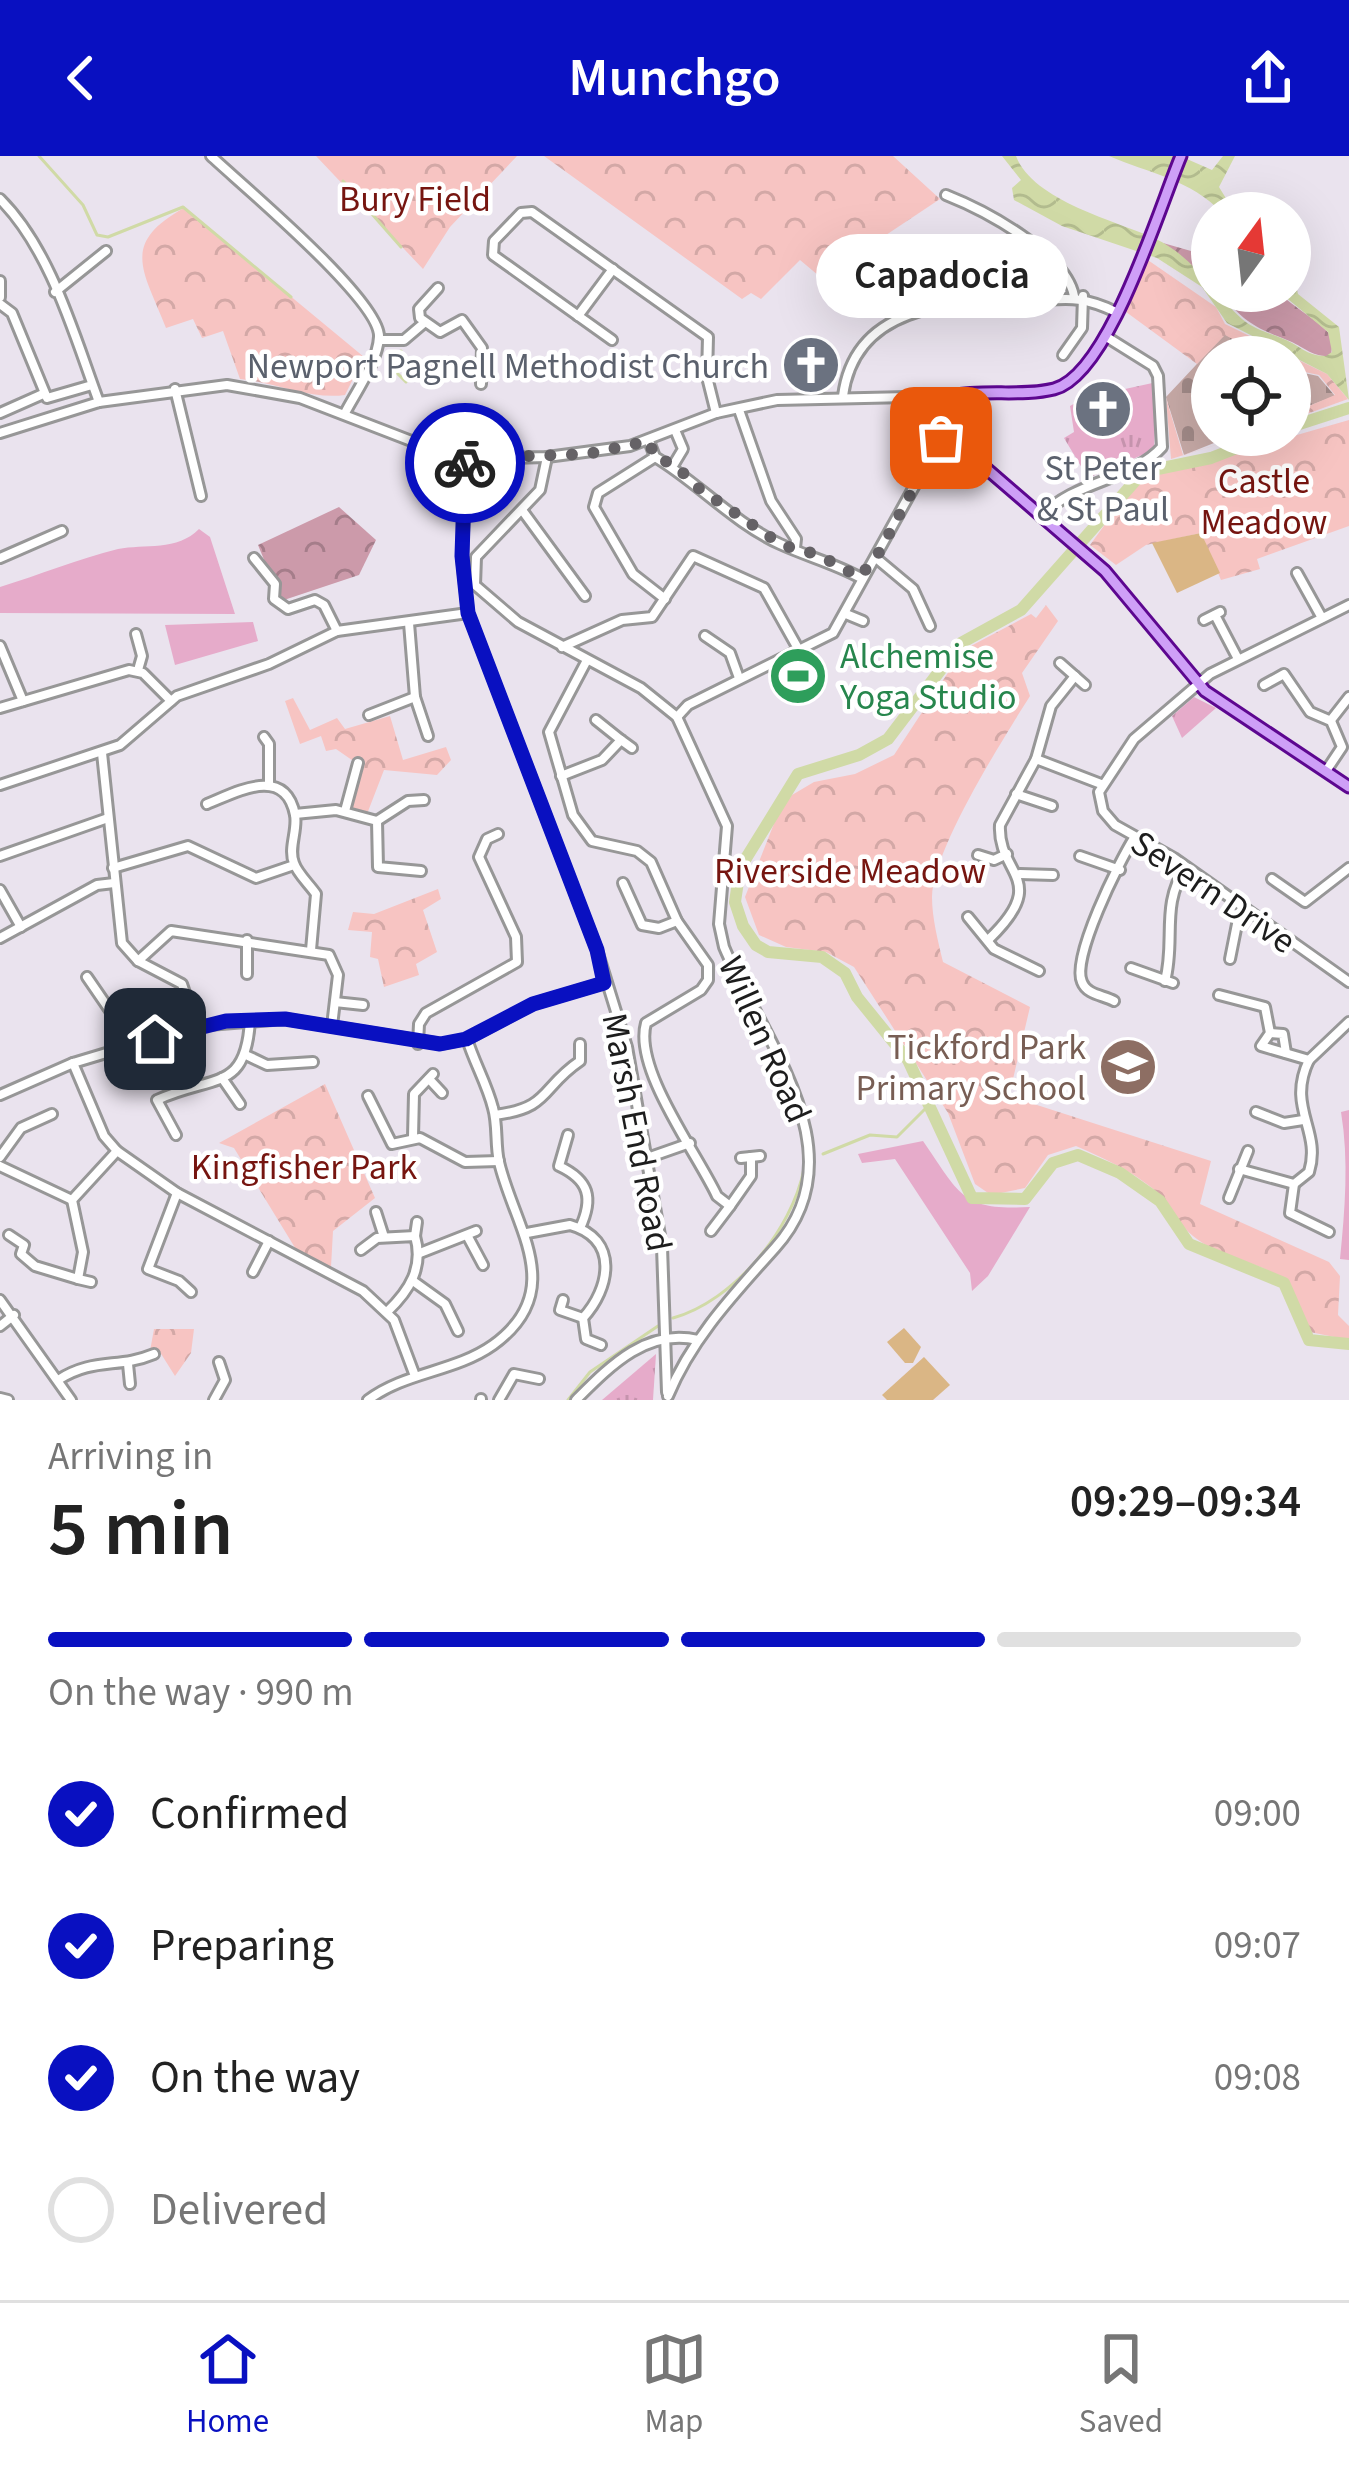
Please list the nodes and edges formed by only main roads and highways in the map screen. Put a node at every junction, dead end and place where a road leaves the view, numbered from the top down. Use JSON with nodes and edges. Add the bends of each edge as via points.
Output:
{"nodes":[{"id":1,"x":1181,"y":156,"type":"edge"},
{"id":2,"x":1349,"y":787,"type":"edge"}],
"edges":[{"from":1,"to":2,"type":"main road","via":[[1083,371],[1057,388],[952,396],[953,429],[966,451],[1105,571],[1198,683]]}]}
